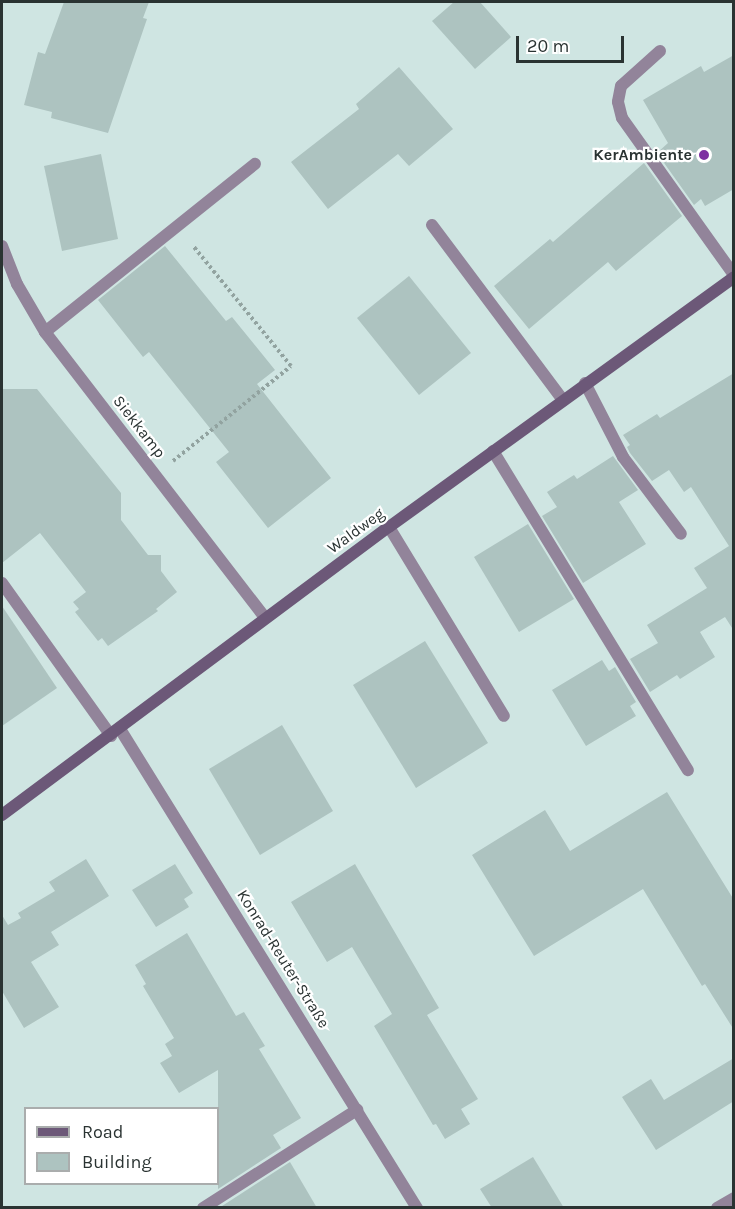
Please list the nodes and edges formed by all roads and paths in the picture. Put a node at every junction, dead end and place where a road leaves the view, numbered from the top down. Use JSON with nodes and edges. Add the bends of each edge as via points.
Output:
{"nodes":[{"id":1,"x":660,"y":51,"type":"dead end"},
{"id":2,"x":255,"y":164,"type":"dead end"},
{"id":3,"x":176,"y":225,"type":"junction"},
{"id":4,"x":432,"y":225,"type":"dead end"},
{"id":5,"x":2,"y":246,"type":"edge"},
{"id":6,"x":734,"y":276,"type":"edge"},
{"id":7,"x":45,"y":332,"type":"junction"},
{"id":8,"x":585,"y":383,"type":"junction"},
{"id":9,"x":563,"y":400,"type":"junction"},
{"id":10,"x":493,"y":452,"type":"junction"},
{"id":11,"x":156,"y":475,"type":"junction"},
{"id":12,"x":389,"y":527,"type":"junction"},
{"id":13,"x":681,"y":534,"type":"dead end"},
{"id":14,"x":2,"y":584,"type":"edge"},
{"id":15,"x":265,"y":618,"type":"junction"},
{"id":16,"x":504,"y":716,"type":"dead end"},
{"id":17,"x":116,"y":733,"type":"junction"},
{"id":18,"x":688,"y":770,"type":"dead end"},
{"id":19,"x":2,"y":815,"type":"edge"},
{"id":20,"x":357,"y":1110,"type":"junction"},
{"id":21,"x":734,"y":1198,"type":"edge"},
{"id":22,"x":203,"y":1208,"type":"edge"},
{"id":23,"x":417,"y":1208,"type":"edge"},
{"id":24,"x":717,"y":1208,"type":"edge"}],
"edges":[{"from":1,"to":6,"type":"street","via":[[621,86],[618,102],[622,118]]},
{"from":2,"to":3,"type":"street"},
{"from":3,"to":7,"type":"street"},
{"from":3,"to":11,"type":"path","via":[[291,366]]},
{"from":4,"to":9,"type":"street"},
{"from":5,"to":7,"type":"street","name":"Siekkamp","via":[[17,284]]},
{"from":6,"to":8,"type":"main road","name":"Waldweg"},
{"from":7,"to":11,"type":"street","name":"Siekkamp"},
{"from":8,"to":9,"type":"main road","name":"Waldweg"},
{"from":8,"to":13,"type":"street","via":[[623,457]]},
{"from":9,"to":10,"type":"main road","name":"Waldweg"},
{"from":10,"to":12,"type":"main road","name":"Waldweg"},
{"from":10,"to":18,"type":"street"},
{"from":11,"to":15,"type":"street","name":"Siekkamp"},
{"from":12,"to":15,"type":"main road","name":"Waldweg"},
{"from":12,"to":16,"type":"street"},
{"from":14,"to":17,"type":"street","name":"Konrad-Reuter-Straße"},
{"from":15,"to":17,"type":"main road","name":"Waldweg"},
{"from":17,"to":19,"type":"main road","name":"Waldweg"},
{"from":17,"to":20,"type":"street","name":"Konrad-Reuter-Straße"},
{"from":20,"to":22,"type":"street"},
{"from":20,"to":23,"type":"street","name":"Konrad-Reuter-Straße"},
{"from":21,"to":24,"type":"street"}]}
